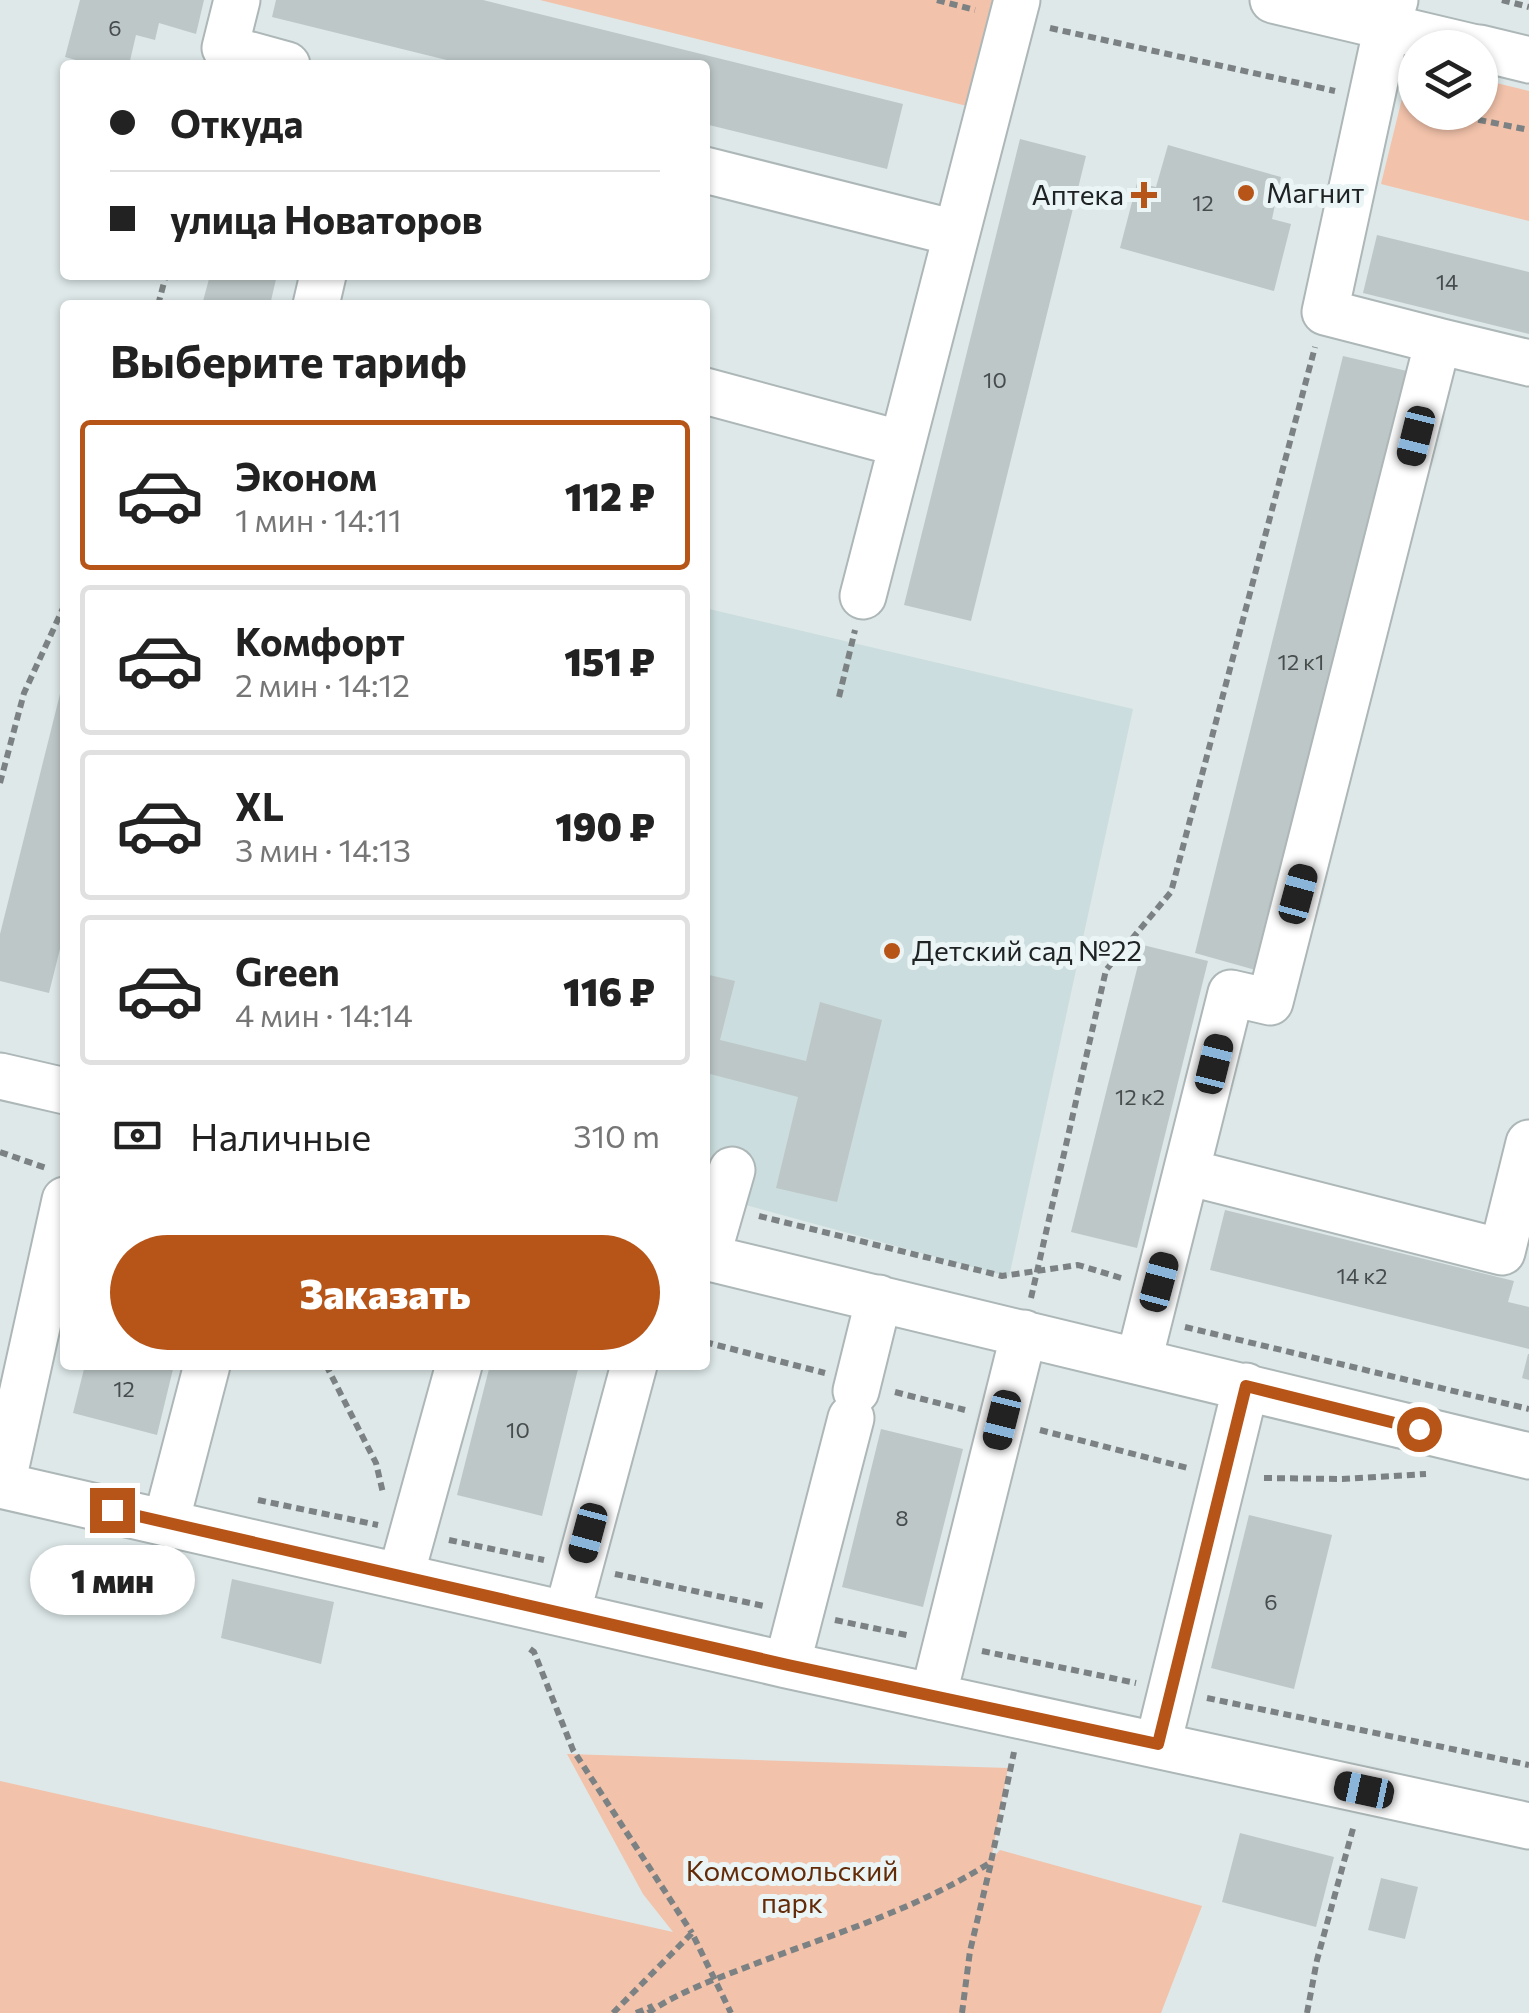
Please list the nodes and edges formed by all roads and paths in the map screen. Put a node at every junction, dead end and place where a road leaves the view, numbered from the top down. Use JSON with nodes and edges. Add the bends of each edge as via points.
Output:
{"nodes":[{"id":1,"x":237,"y":0,"type":"edge"},
{"id":2,"x":938,"y":0,"type":"edge"},
{"id":3,"x":1273,"y":0,"type":"edge"},
{"id":4,"x":1502,"y":0,"type":"edge"},
{"id":5,"x":1529,"y":7,"type":"edge"},
{"id":6,"x":1014,"y":10,"type":"edge"},
{"id":7,"x":1391,"y":13,"type":"edge"},
{"id":8,"x":1433,"y":30,"type":"edge"},
{"id":9,"x":1498,"y":53,"type":"edge"},
{"id":10,"x":269,"y":60,"type":"edge"},
{"id":11,"x":1529,"y":60,"type":"edge"},
{"id":12,"x":1371,"y":98,"type":"junction"},
{"id":13,"x":1498,"y":124,"type":"edge"},
{"id":14,"x":1529,"y":130,"type":"edge"},
{"id":15,"x":710,"y":171,"type":"edge"},
{"id":16,"x":956,"y":233,"type":"junction"},
{"id":17,"x":1325,"y":312,"type":"junction"},
{"id":18,"x":1438,"y":341,"type":"junction"},
{"id":19,"x":1529,"y":364,"type":"edge"},
{"id":20,"x":710,"y":392,"type":"edge"},
{"id":21,"x":902,"y":444,"type":"junction"},
{"id":22,"x":863,"y":596,"type":"joint"},
{"id":23,"x":60,"y":615,"type":"edge"},
{"id":24,"x":839,"y":696,"type":"dead end"},
{"id":25,"x":0,"y":783,"type":"edge"},
{"id":26,"x":0,"y":1076,"type":"edge"},
{"id":27,"x":60,"y":1089,"type":"edge"},
{"id":28,"x":1529,"y":1144,"type":"edge"},
{"id":29,"x":0,"y":1152,"type":"edge"},
{"id":30,"x":732,"y":1170,"type":"dead end"},
{"id":31,"x":1188,"y":1172,"type":"junction"},
{"id":32,"x":57,"y":1184,"type":"edge"},
{"id":33,"x":710,"y":1244,"type":"edge"},
{"id":34,"x":1515,"y":1255,"type":"edge"},
{"id":35,"x":710,"y":1258,"type":"edge"},
{"id":36,"x":879,"y":1298,"type":"junction"},
{"id":37,"x":1024,"y":1332,"type":"junction"},
{"id":38,"x":1139,"y":1360,"type":"junction"},
{"id":39,"x":206,"y":1370,"type":"edge"},
{"id":40,"x":329,"y":1370,"type":"edge"},
{"id":41,"x":458,"y":1370,"type":"edge"},
{"id":42,"x":633,"y":1370,"type":"edge"},
{"id":43,"x":1246,"y":1386,"type":"junction"},
{"id":44,"x":1529,"y":1456,"type":"edge"},
{"id":45,"x":1440,"y":1473,"type":"dead end"},
{"id":46,"x":1224,"y":1478,"type":"junction"},
{"id":47,"x":1,"y":1485,"type":"edge"},
{"id":48,"x":254,"y":1499,"type":"dead end"},
{"id":49,"x":166,"y":1522,"type":"junction"},
{"id":50,"x":402,"y":1545,"type":"junction"},
{"id":51,"x":579,"y":1567,"type":"junction"},
{"id":52,"x":801,"y":1613,"type":"junction"},
{"id":53,"x":566,"y":1614,"type":"junction"},
{"id":54,"x":518,"y":1642,"type":"dead end"},
{"id":55,"x":946,"y":1644,"type":"junction"},
{"id":56,"x":1034,"y":1663,"type":"junction"},
{"id":57,"x":788,"y":1665,"type":"junction"},
{"id":58,"x":1171,"y":1690,"type":"junction"},
{"id":59,"x":933,"y":1697,"type":"junction"},
{"id":60,"x":1022,"y":1715,"type":"junction"},
{"id":61,"x":1158,"y":1744,"type":"junction"},
{"id":62,"x":1529,"y":1766,"type":"edge"},
{"id":63,"x":1364,"y":1790,"type":"junction"},
{"id":64,"x":1526,"y":1814,"type":"edge"},
{"id":65,"x":991,"y":1862,"type":"junction"},
{"id":66,"x":692,"y":1933,"type":"junction"},
{"id":67,"x":714,"y":1980,"type":"junction"},
{"id":68,"x":666,"y":2000,"type":"junction"},
{"id":69,"x":613,"y":2013,"type":"edge"},
{"id":70,"x":636,"y":2013,"type":"edge"},
{"id":71,"x":648,"y":2013,"type":"edge"},
{"id":72,"x":731,"y":2013,"type":"edge"},
{"id":73,"x":962,"y":2013,"type":"edge"},
{"id":74,"x":1306,"y":2013,"type":"edge"}],
"edges":[{"from":1,"to":10,"type":"street","via":[[225,48]]},
{"from":2,"to":6,"type":"path"},
{"from":3,"to":7,"type":"street"},
{"from":4,"to":5,"type":"path"},
{"from":6,"to":12,"type":"path"},
{"from":6,"to":16,"type":"street"},
{"from":7,"to":8,"type":"street"},
{"from":7,"to":12,"type":"street"},
{"from":9,"to":11,"type":"street"},
{"from":12,"to":17,"type":"street"},
{"from":13,"to":14,"type":"path"},
{"from":15,"to":16,"type":"street"},
{"from":16,"to":21,"type":"street"},
{"from":17,"to":18,"type":"street"},
{"from":17,"to":37,"type":"path","via":[[1171,892],[1106,970]]},
{"from":18,"to":19,"type":"street"},
{"from":18,"to":31,"type":"street","via":[[1270,1002],[1232,993]]},
{"from":20,"to":21,"type":"street"},
{"from":21,"to":22,"type":"street"},
{"from":22,"to":24,"type":"path"},
{"from":23,"to":25,"type":"path","via":[[24,693]]},
{"from":26,"to":27,"type":"street"},
{"from":28,"to":34,"type":"street"},
{"from":29,"to":32,"type":"path"},
{"from":30,"to":33,"type":"street"},
{"from":31,"to":34,"type":"street"},
{"from":31,"to":38,"type":"street"},
{"from":32,"to":47,"type":"street"},
{"from":35,"to":36,"type":"street"},
{"from":36,"to":37,"type":"street"},
{"from":36,"to":52,"type":"street"},
{"from":37,"to":38,"type":"street"},
{"from":37,"to":55,"type":"street"},
{"from":38,"to":43,"type":"street"},
{"from":39,"to":49,"type":"street"},
{"from":40,"to":50,"type":"path","via":[[376,1463]]},
{"from":41,"to":50,"type":"street"},
{"from":42,"to":51,"type":"street"},
{"from":43,"to":44,"type":"street"},
{"from":43,"to":46,"type":"street"},
{"from":45,"to":46,"type":"path"},
{"from":46,"to":58,"type":"street"},
{"from":47,"to":49,"type":"street"},
{"from":48,"to":50,"type":"path"},
{"from":49,"to":50,"type":"street"},
{"from":50,"to":51,"type":"path"},
{"from":50,"to":53,"type":"street"},
{"from":51,"to":52,"type":"path"},
{"from":51,"to":53,"type":"street"},
{"from":52,"to":55,"type":"path"},
{"from":52,"to":57,"type":"street"},
{"from":53,"to":57,"type":"street"},
{"from":54,"to":66,"type":"path","via":[[534,1652],[573,1750]]},
{"from":55,"to":56,"type":"path"},
{"from":55,"to":59,"type":"street"},
{"from":56,"to":58,"type":"path"},
{"from":56,"to":60,"type":"path"},
{"from":57,"to":59,"type":"street"},
{"from":58,"to":61,"type":"street"},
{"from":58,"to":62,"type":"path"},
{"from":59,"to":60,"type":"street"},
{"from":60,"to":61,"type":"street"},
{"from":60,"to":65,"type":"path"},
{"from":61,"to":63,"type":"street"},
{"from":63,"to":64,"type":"street"},
{"from":63,"to":74,"type":"path"},
{"from":65,"to":67,"type":"path","via":[[949,1889]]},
{"from":65,"to":73,"type":"path"},
{"from":66,"to":67,"type":"path"},
{"from":66,"to":69,"type":"path"},
{"from":67,"to":68,"type":"path"},
{"from":67,"to":72,"type":"path"},
{"from":68,"to":70,"type":"path"},
{"from":68,"to":71,"type":"path"}]}
